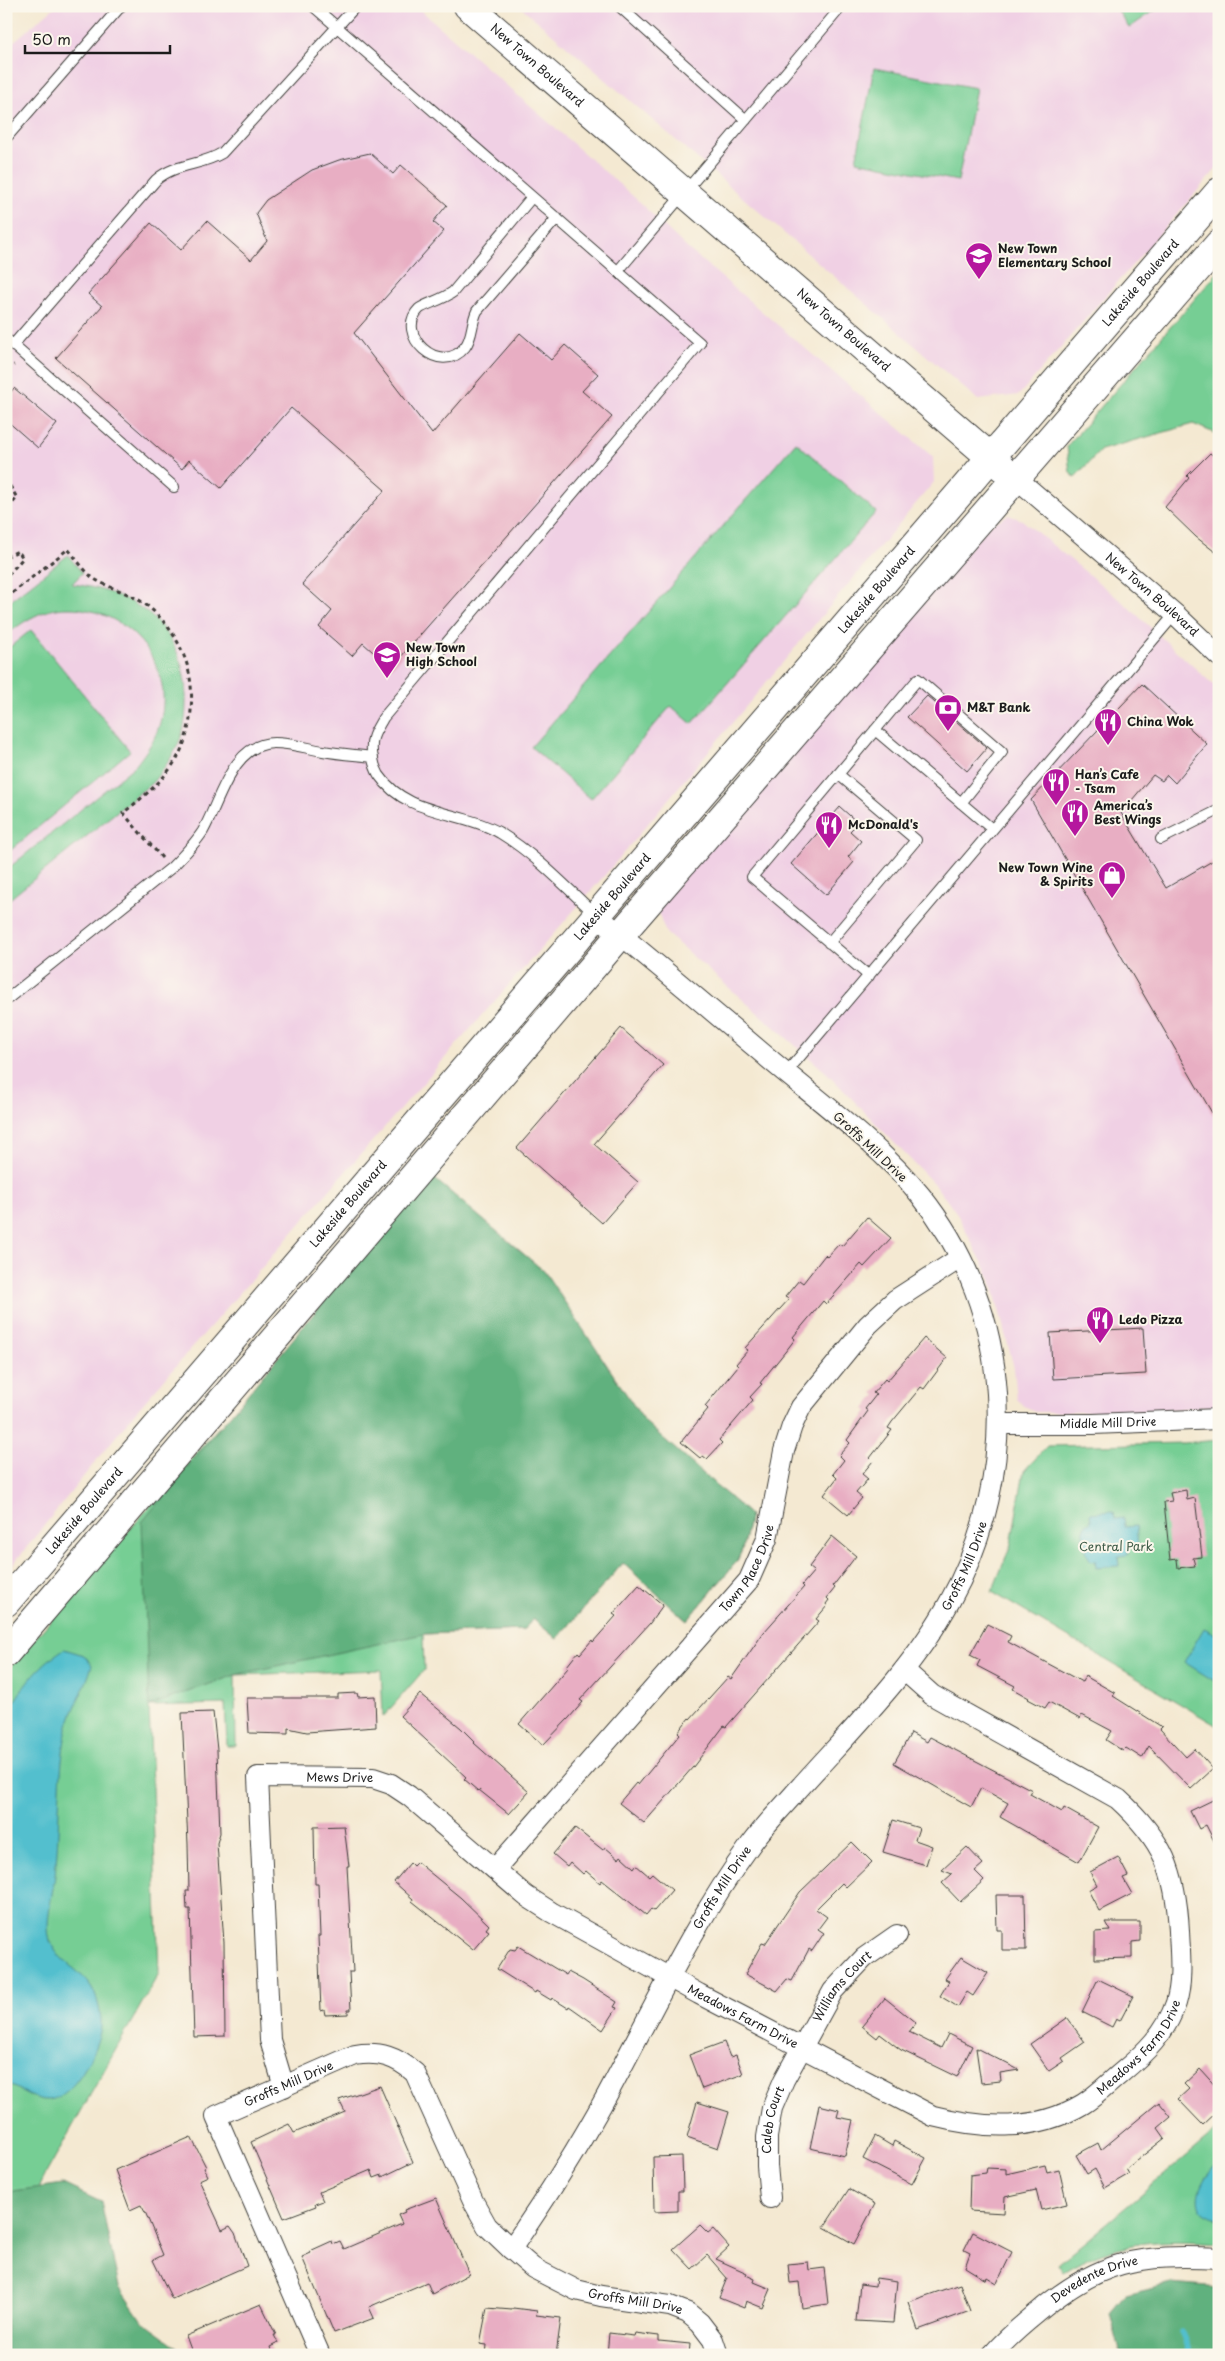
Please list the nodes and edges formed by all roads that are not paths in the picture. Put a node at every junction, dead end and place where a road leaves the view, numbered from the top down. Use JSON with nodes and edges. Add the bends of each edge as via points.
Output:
{"nodes":[{"id":1,"x":121,"y":6,"type":"edge"},
{"id":2,"x":313,"y":6,"type":"edge"},
{"id":3,"x":356,"y":6,"type":"edge"},
{"id":4,"x":468,"y":6,"type":"edge"},
{"id":5,"x":619,"y":6,"type":"edge"},
{"id":6,"x":842,"y":6,"type":"edge"},
{"id":7,"x":338,"y":28,"type":"junction"},
{"id":8,"x":746,"y":120,"type":"junction"},
{"id":9,"x":6,"y":138,"type":"edge"},
{"id":10,"x":1219,"y":192,"type":"edge"},
{"id":11,"x":684,"y":194,"type":"junction"},
{"id":12,"x":532,"y":196,"type":"junction"},
{"id":13,"x":557,"y":218,"type":"junction"},
{"id":14,"x":1219,"y":244,"type":"edge"},
{"id":15,"x":618,"y":271,"type":"junction"},
{"id":16,"x":10,"y":342,"type":"edge"},
{"id":17,"x":990,"y":458,"type":"junction"},
{"id":18,"x":1016,"y":478,"type":"junction"},
{"id":19,"x":174,"y":487,"type":"dead end"},
{"id":20,"x":1175,"y":614,"type":"junction"},
{"id":21,"x":1219,"y":656,"type":"edge"},
{"id":22,"x":875,"y":730,"type":"junction"},
{"id":23,"x":373,"y":757,"type":"junction"},
{"id":24,"x":838,"y":774,"type":"junction"},
{"id":25,"x":961,"y":803,"type":"junction"},
{"id":26,"x":1219,"y":810,"type":"edge"},
{"id":27,"x":992,"y":829,"type":"junction"},
{"id":28,"x":1161,"y":839,"type":"dead end"},
{"id":29,"x":596,"y":915,"type":"junction"},
{"id":30,"x":621,"y":934,"type":"junction"},
{"id":31,"x":829,"y":943,"type":"junction"},
{"id":32,"x":869,"y":976,"type":"junction"},
{"id":33,"x":6,"y":1000,"type":"edge"},
{"id":34,"x":786,"y":1074,"type":"junction"},
{"id":35,"x":960,"y":1258,"type":"junction"},
{"id":36,"x":1219,"y":1419,"type":"edge"},
{"id":37,"x":998,"y":1424,"type":"junction"},
{"id":38,"x":6,"y":1602,"type":"edge"},
{"id":39,"x":6,"y":1653,"type":"edge"},
{"id":40,"x":904,"y":1670,"type":"junction"},
{"id":41,"x":495,"y":1869,"type":"junction"},
{"id":42,"x":897,"y":1935,"type":"dead end"},
{"id":43,"x":669,"y":1978,"type":"junction"},
{"id":44,"x":802,"y":2049,"type":"junction"},
{"id":45,"x":284,"y":2087,"type":"junction"},
{"id":46,"x":770,"y":2198,"type":"dead end"},
{"id":47,"x":511,"y":2249,"type":"junction"},
{"id":48,"x":1219,"y":2258,"type":"edge"},
{"id":49,"x":320,"y":2355,"type":"edge"},
{"id":50,"x":718,"y":2355,"type":"edge"},
{"id":51,"x":992,"y":2355,"type":"edge"}],
"edges":[{"from":1,"to":9,"type":"lane"},
{"from":2,"to":7,"type":"lane"},
{"from":3,"to":7,"type":"lane"},
{"from":4,"to":11,"type":"main road","name":"New Town Boulevard"},
{"from":5,"to":8,"type":"lane"},
{"from":6,"to":8,"type":"lane"},
{"from":7,"to":12,"type":"lane"},
{"from":7,"to":16,"type":"lane","via":[[222,152],[203,162],[175,168],[156,180]]},
{"from":8,"to":11,"type":"lane"},
{"from":10,"to":17,"type":"main road","name":"Lakeside Boulevard"},
{"from":11,"to":15,"type":"lane"},
{"from":11,"to":17,"type":"main road","name":"New Town Boulevard"},
{"from":12,"to":13,"type":"lane"},
{"from":12,"to":13,"type":"lane","via":[[453,292],[443,300],[420,307],[415,314],[414,336],[419,347],[435,357],[446,357],[465,348],[477,311]]},
{"from":13,"to":15,"type":"lane"},
{"from":14,"to":18,"type":"main road"},
{"from":15,"to":23,"type":"lane","via":[[700,343],[383,718],[373,739]]},
{"from":16,"to":19,"type":"lane"},
{"from":17,"to":18,"type":"main road","name":"New Town Boulevard"},
{"from":17,"to":29,"type":"main road","name":"Lakeside Boulevard"},
{"from":18,"to":20,"type":"street","name":"New Town Boulevard"},
{"from":18,"to":30,"type":"main road"},
{"from":20,"to":21,"type":"street","name":"New Town Boulevard"},
{"from":20,"to":27,"type":"lane"},
{"from":22,"to":24,"type":"lane"},
{"from":22,"to":25,"type":"lane"},
{"from":22,"to":25,"type":"lane","via":[[918,679],[1002,752]]},
{"from":23,"to":29,"type":"lane","via":[[376,770],[385,784],[399,797],[488,826],[526,850]]},
{"from":23,"to":33,"type":"lane","via":[[274,743],[260,745],[240,760],[203,831],[188,851]]},
{"from":24,"to":31,"type":"lane","via":[[752,877]]},
{"from":24,"to":31,"type":"lane","via":[[916,840]]},
{"from":25,"to":27,"type":"lane"},
{"from":26,"to":28,"type":"lane"},
{"from":27,"to":32,"type":"lane"},
{"from":29,"to":30,"type":"street","name":"Groffs Mill Drive"},
{"from":29,"to":38,"type":"main road","name":"Lakeside Boulevard"},
{"from":30,"to":34,"type":"street","name":"Groffs Mill Drive"},
{"from":30,"to":39,"type":"main road"},
{"from":31,"to":32,"type":"lane"},
{"from":32,"to":34,"type":"lane"},
{"from":34,"to":35,"type":"street","name":"Groffs Mill Drive","via":[[892,1165],[939,1221]]},
{"from":35,"to":37,"type":"street","name":"Groffs Mill Drive","via":[[973,1284],[987,1328],[996,1372]]},
{"from":35,"to":41,"type":"street","name":"Town Place Drive","via":[[895,1300],[868,1325],[801,1407],[784,1452],[767,1539],[749,1580]]},
{"from":36,"to":37,"type":"street","name":"Middle Mill Drive"},
{"from":37,"to":40,"type":"street","name":"Groffs Mill Drive","via":[[994,1473],[985,1517],[970,1560],[949,1603]]},
{"from":40,"to":43,"type":"street","name":"Groffs Mill Drive","via":[[754,1840],[718,1891]]},
{"from":40,"to":44,"type":"street","name":"Meadows Farm Drive","via":[[932,1695],[1118,1799],[1140,1819],[1158,1842],[1167,1863],[1177,1907],[1181,1976],[1176,2002],[1164,2028],[1146,2052],[1084,2104],[1056,2117],[1026,2125],[996,2127],[933,2116]]},
{"from":41,"to":43,"type":"street","name":"Mews Drive","via":[[526,1896],[551,1912]]},
{"from":41,"to":45,"type":"street","name":"Mews Drive","via":[[391,1784],[356,1777],[258,1777],[270,2040]]},
{"from":42,"to":44,"type":"street","name":"Williams Court","via":[[864,1958],[833,1991]]},
{"from":43,"to":44,"type":"street","name":"Meadows Farm Drive"},
{"from":43,"to":47,"type":"street","name":"Groffs Mill Drive","via":[[606,2098],[548,2196]]},
{"from":44,"to":46,"type":"street","name":"Caleb Court","via":[[772,2108],[767,2137]]},
{"from":45,"to":47,"type":"street","name":"Groffs Mill Drive","via":[[356,2055],[373,2052],[402,2061],[415,2073],[487,2226]]},
{"from":45,"to":49,"type":"street","name":"Groffs Mill Drive","via":[[216,2116]]},
{"from":47,"to":50,"type":"street","name":"Groffs Mill Drive","via":[[533,2268],[576,2290],[670,2306],[688,2313],[700,2323]]},
{"from":48,"to":51,"type":"street","name":"Devedente Drive","via":[[1174,2256],[1140,2260],[1080,2280],[1005,2340]]}]}
